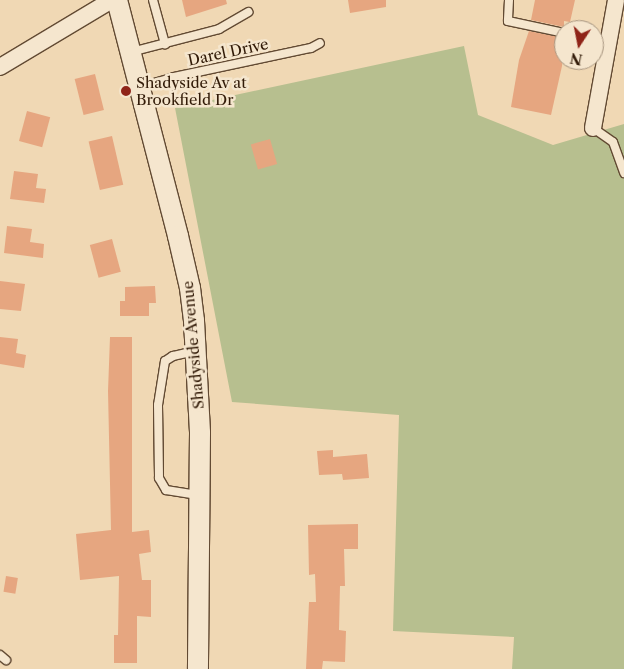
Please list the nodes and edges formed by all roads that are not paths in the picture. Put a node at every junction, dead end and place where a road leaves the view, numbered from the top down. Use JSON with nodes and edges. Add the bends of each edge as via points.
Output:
{"nodes":[{"id":1,"x":112,"y":0,"type":"edge"},
{"id":2,"x":117,"y":0,"type":"edge"},
{"id":3,"x":153,"y":0,"type":"edge"},
{"id":4,"x":509,"y":0,"type":"edge"},
{"id":5,"x":616,"y":0,"type":"edge"},
{"id":6,"x":249,"y":12,"type":"dead end"},
{"id":7,"x":554,"y":31,"type":"edge"},
{"id":8,"x":604,"y":33,"type":"edge"},
{"id":9,"x":320,"y":43,"type":"dead end"},
{"id":10,"x":165,"y":44,"type":"junction"},
{"id":11,"x":131,"y":52,"type":"junction"},
{"id":12,"x":0,"y":67,"type":"edge"},
{"id":13,"x":598,"y":70,"type":"edge"},
{"id":14,"x":140,"y":87,"type":"junction"},
{"id":15,"x":593,"y":128,"type":"joint"},
{"id":16,"x":622,"y":159,"type":"edge"},
{"id":17,"x":624,"y":173,"type":"edge"},
{"id":18,"x":196,"y":350,"type":"junction"},
{"id":19,"x":200,"y":496,"type":"junction"},
{"id":20,"x":198,"y":669,"type":"edge"}],
"edges":[{"from":1,"to":12,"type":"street"},
{"from":2,"to":11,"type":"street","name":"Shadyside Avenue"},
{"from":3,"to":10,"type":"lane"},
{"from":4,"to":7,"type":"lane","via":[[508,21]]},
{"from":5,"to":8,"type":"street"},
{"from":6,"to":10,"type":"lane","via":[[219,29]]},
{"from":9,"to":14,"type":"lane","name":"Darel Drive","via":[[311,48]]},
{"from":10,"to":11,"type":"lane"},
{"from":11,"to":14,"type":"street","name":"Shadyside Avenue"},
{"from":13,"to":15,"type":"street"},
{"from":14,"to":18,"type":"street","name":"Shadyside Avenue","via":[[190,288]]},
{"from":15,"to":16,"type":"lane","via":[[612,142]]},
{"from":16,"to":17,"type":"lane"},
{"from":18,"to":19,"type":"street","name":"Shadyside Avenue"},
{"from":18,"to":19,"type":"lane","via":[[165,361],[158,405],[159,478],[166,490]]},
{"from":19,"to":20,"type":"street","name":"Shadyside Avenue"}]}
